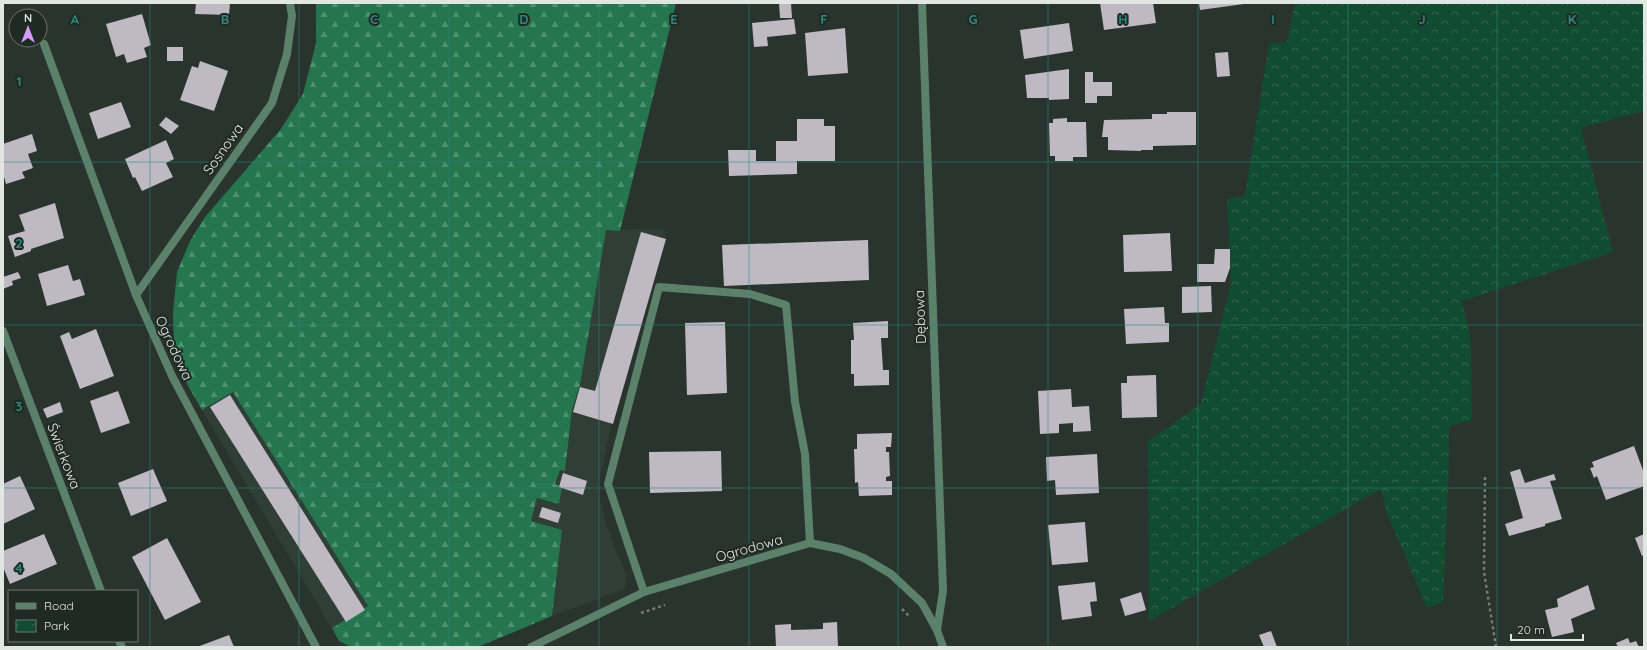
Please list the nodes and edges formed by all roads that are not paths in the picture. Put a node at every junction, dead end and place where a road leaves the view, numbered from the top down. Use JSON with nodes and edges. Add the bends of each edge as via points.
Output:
{"nodes":[{"id":1,"x":290,"y":3,"type":"edge"},
{"id":2,"x":922,"y":3,"type":"edge"},
{"id":3,"x":45,"y":48,"type":"edge"},
{"id":4,"x":136,"y":295,"type":"junction"},
{"id":5,"x":3,"y":331,"type":"edge"},
{"id":6,"x":810,"y":543,"type":"junction"},
{"id":7,"x":100,"y":590,"type":"edge"},
{"id":8,"x":644,"y":592,"type":"junction"},
{"id":9,"x":938,"y":630,"type":"junction"},
{"id":10,"x":316,"y":647,"type":"edge"},
{"id":11,"x":531,"y":647,"type":"edge"},
{"id":12,"x":943,"y":647,"type":"edge"}],
"edges":[{"from":1,"to":4,"type":"street","name":"Sosnowa","via":[[292,16],[287,54],[272,103]]},
{"from":2,"to":9,"type":"street","name":"Dębowa","via":[[943,591]]},
{"from":3,"to":4,"type":"street","name":"Ogrodowa"},
{"from":4,"to":10,"type":"street","name":"Ogrodowa","via":[[172,376]]},
{"from":5,"to":7,"type":"street","name":"Świerkowa"},
{"from":6,"to":8,"type":"street","name":"Ogrodowa"},
{"from":6,"to":8,"type":"street","via":[[805,454],[795,402],[786,304],[750,294],[659,287],[608,484]]},
{"from":6,"to":9,"type":"street","name":"Ogrodowa","via":[[840,549],[864,558],[890,574],[922,603]]},
{"from":8,"to":11,"type":"street","name":"Ogrodowa"},
{"from":9,"to":12,"type":"street","name":"Ogrodowa"}]}
